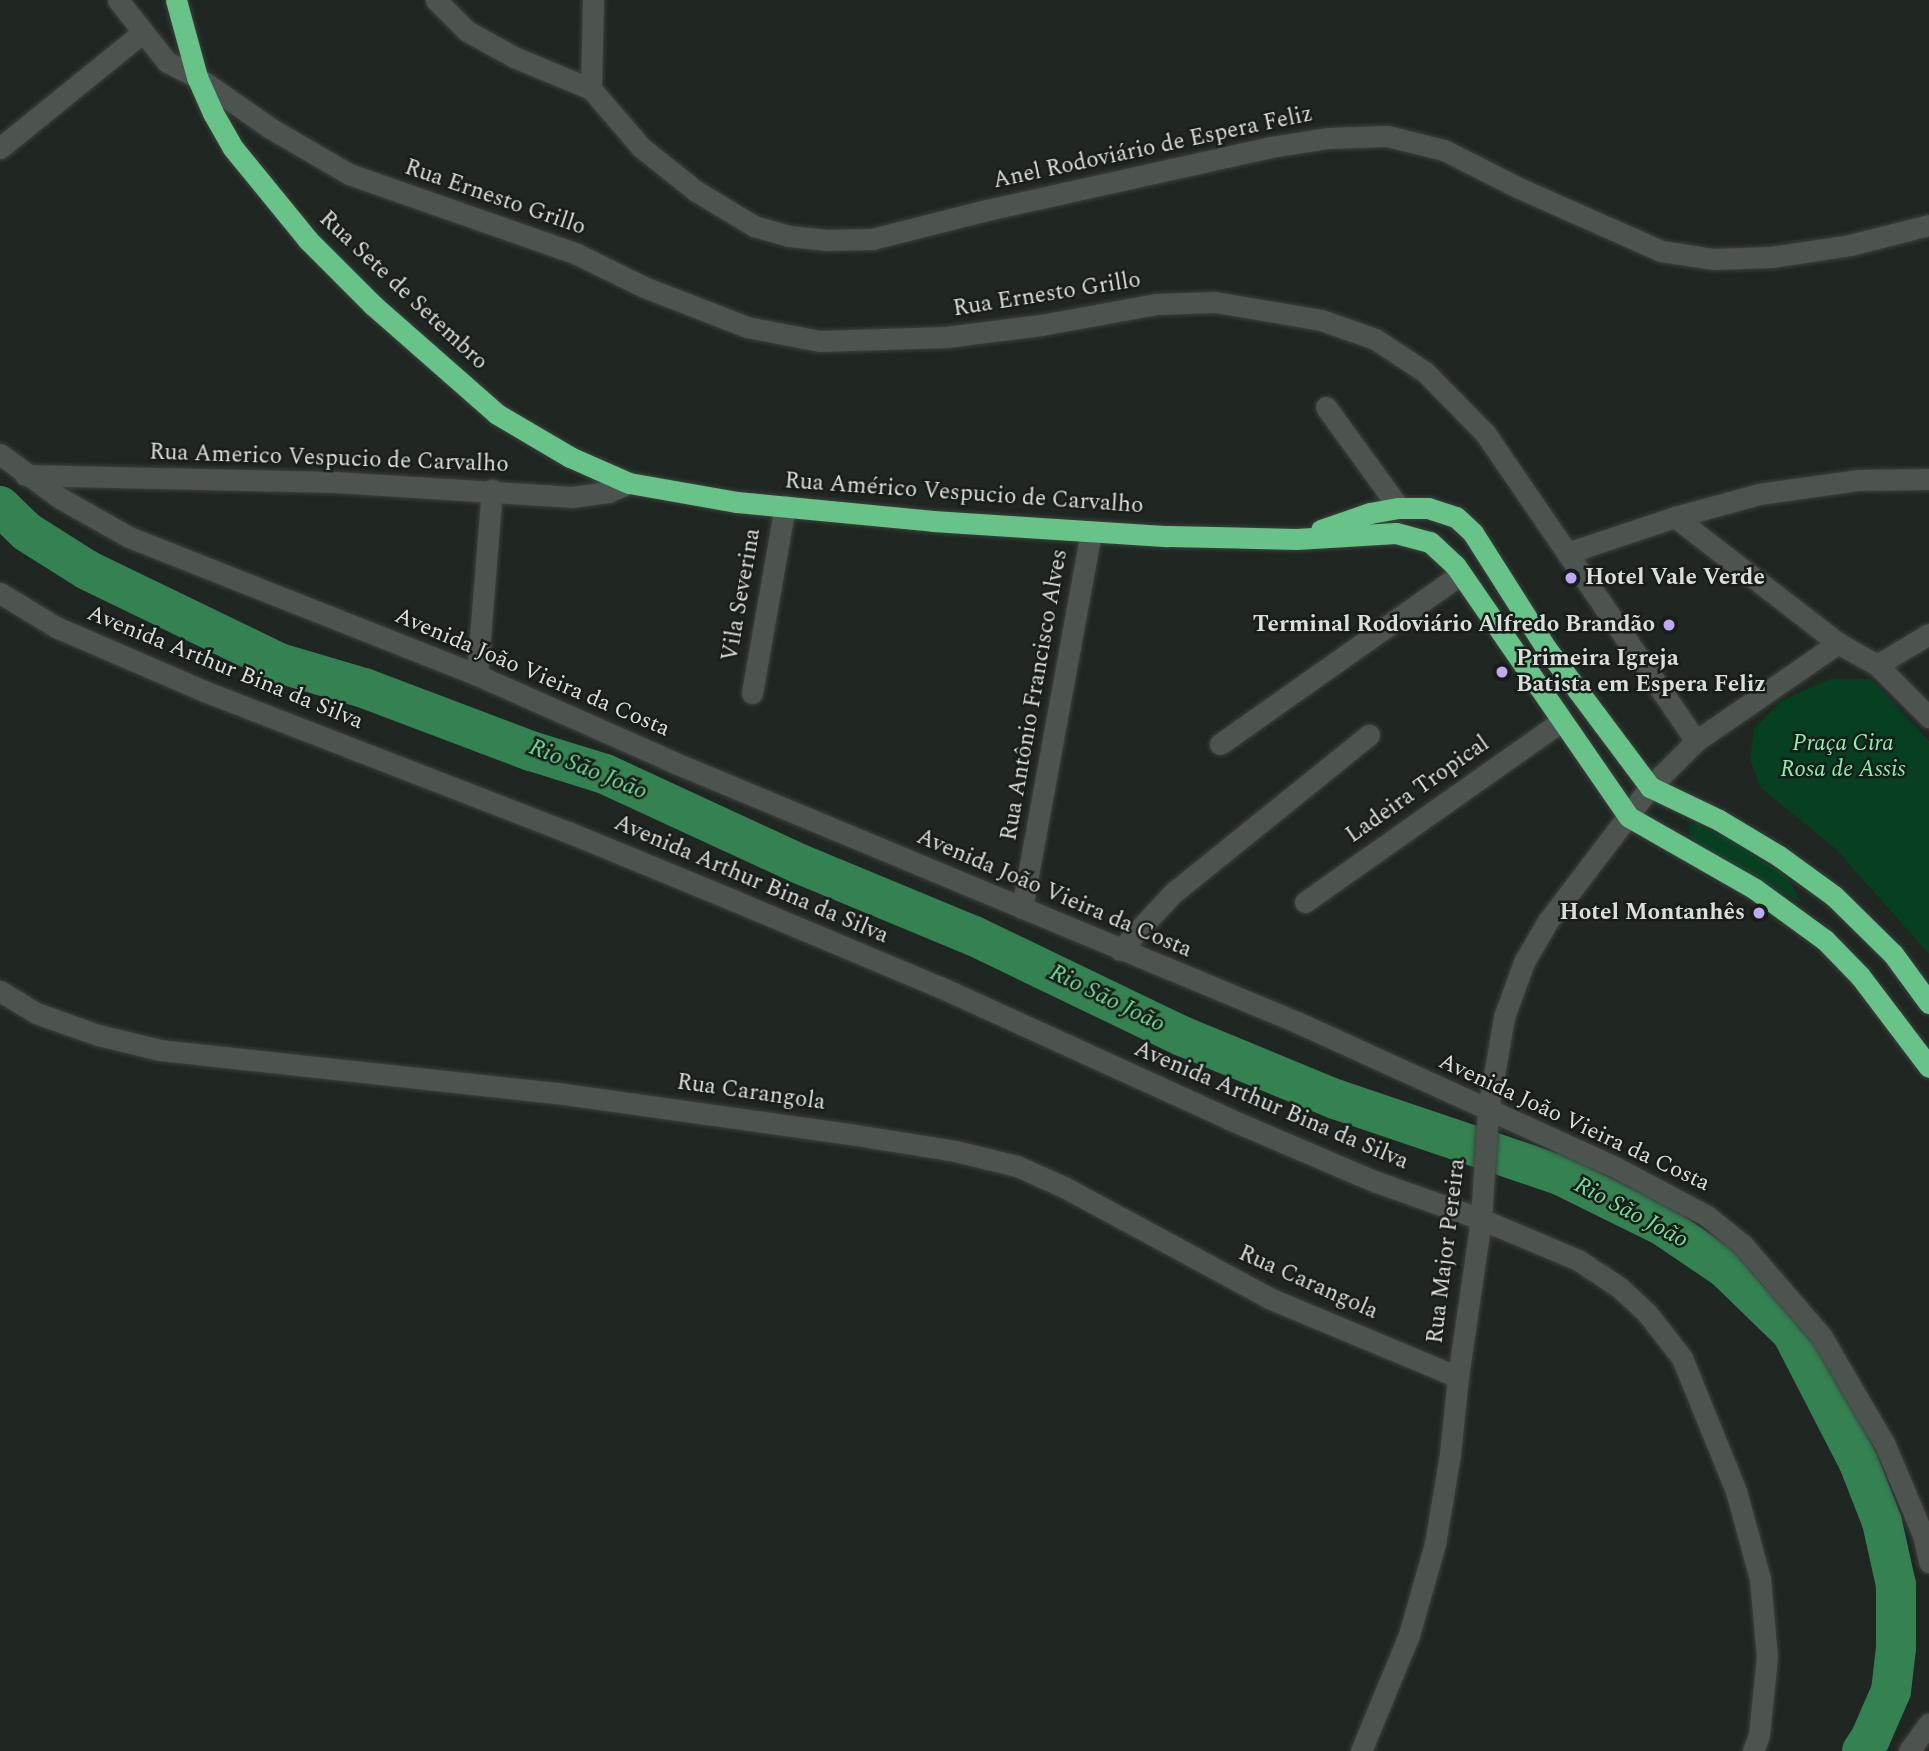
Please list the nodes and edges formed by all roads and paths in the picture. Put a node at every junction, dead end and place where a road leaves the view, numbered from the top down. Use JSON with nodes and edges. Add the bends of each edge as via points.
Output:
{"nodes":[{"id":1,"x":118,"y":0,"type":"edge"},
{"id":2,"x":176,"y":0,"type":"edge"},
{"id":3,"x":436,"y":0,"type":"edge"},
{"id":4,"x":593,"y":0,"type":"edge"},
{"id":5,"x":143,"y":32,"type":"junction"},
{"id":6,"x":197,"y":77,"type":"junction"},
{"id":7,"x":591,"y":89,"type":"junction"},
{"id":8,"x":0,"y":148,"type":"edge"},
{"id":9,"x":1929,"y":225,"type":"edge"},
{"id":10,"x":1326,"y":407,"type":"dead end"},
{"id":11,"x":0,"y":454,"type":"edge"},
{"id":12,"x":25,"y":475,"type":"junction"},
{"id":13,"x":1929,"y":479,"type":"edge"},
{"id":14,"x":629,"y":483,"type":"junction"},
{"id":15,"x":492,"y":490,"type":"junction"},
{"id":16,"x":785,"y":506,"type":"junction"},
{"id":17,"x":1399,"y":508,"type":"junction"},
{"id":18,"x":1675,"y":517,"type":"junction"},
{"id":19,"x":1091,"y":531,"type":"junction"},
{"id":20,"x":1296,"y":539,"type":"junction"},
{"id":21,"x":1567,"y":553,"type":"junction"},
{"id":22,"x":1461,"y":574,"type":"junction"},
{"id":23,"x":0,"y":593,"type":"edge"},
{"id":24,"x":1929,"y":634,"type":"edge"},
{"id":25,"x":1838,"y":643,"type":"junction"},
{"id":26,"x":1877,"y":665,"type":"junction"},
{"id":27,"x":477,"y":675,"type":"junction"},
{"id":28,"x":752,"y":694,"type":"dead end"},
{"id":29,"x":1929,"y":718,"type":"edge"},
{"id":30,"x":1562,"y":721,"type":"junction"},
{"id":31,"x":1369,"y":735,"type":"dead end"},
{"id":32,"x":1696,"y":741,"type":"junction"},
{"id":33,"x":1220,"y":744,"type":"dead end"},
{"id":34,"x":1650,"y":787,"type":"junction"},
{"id":35,"x":1629,"y":817,"type":"junction"},
{"id":36,"x":1305,"y":902,"type":"dead end"},
{"id":37,"x":1021,"y":908,"type":"junction"},
{"id":38,"x":1120,"y":950,"type":"junction"},
{"id":39,"x":0,"y":991,"type":"edge"},
{"id":40,"x":1929,"y":1003,"type":"edge"},
{"id":41,"x":1929,"y":1067,"type":"edge"},
{"id":42,"x":1488,"y":1118,"type":"junction"},
{"id":43,"x":1481,"y":1219,"type":"junction"},
{"id":44,"x":1458,"y":1377,"type":"junction"},
{"id":45,"x":1929,"y":1562,"type":"edge"},
{"id":46,"x":1929,"y":1723,"type":"edge"},
{"id":47,"x":1361,"y":1751,"type":"edge"},
{"id":48,"x":1753,"y":1751,"type":"edge"},
{"id":49,"x":1909,"y":1751,"type":"edge"}],
"edges":[{"from":1,"to":5,"type":"street","name":"Rua Ernesto Grillo"},
{"from":2,"to":6,"type":"highway","name":"Rua Sete de Setembro"},
{"from":3,"to":7,"type":"street","via":[[467,30],[490,44]]},
{"from":4,"to":7,"type":"street"},
{"from":5,"to":6,"type":"street","name":"Rua Ernesto Grillo","via":[[167,62]]},
{"from":5,"to":8,"type":"street"},
{"from":6,"to":14,"type":"highway","name":"Rua Sete de Setembro","via":[[233,148],[308,240],[373,304],[497,414],[570,457]]},
{"from":6,"to":21,"type":"street","name":"Rua Ernesto Grillo","via":[[270,128],[349,174],[577,254],[644,287],[747,327],[820,341],[932,338],[1041,326],[1157,304],[1215,302],[1321,320],[1375,339],[1449,394],[1485,433]]},
{"from":7,"to":9,"type":"street","name":"Anel Rodoviário de Espera Feliz","via":[[642,148],[696,191],[754,226],[801,238],[872,239],[1271,147],[1328,138],[1387,136],[1444,150],[1661,251],[1714,259],[1771,257],[1850,245]]},
{"from":10,"to":17,"type":"street"},
{"from":11,"to":12,"type":"street","name":"Avenida João Vieira da Costa"},
{"from":12,"to":15,"type":"street","name":"Rua Americo Vespucio de Carvalho"},
{"from":12,"to":27,"type":"street","name":"Avenida João Vieira da Costa","via":[[129,537]]},
{"from":13,"to":18,"type":"street","via":[[1857,481],[1759,494]]},
{"from":14,"to":15,"type":"street","name":"Rua Americo Vespucio de Carvalho","via":[[588,496]]},
{"from":14,"to":16,"type":"highway","name":"Rua Américo Vespucio de Carvalho"},
{"from":15,"to":27,"type":"street"},
{"from":16,"to":19,"type":"highway","name":"Rua Américo Vespucio de Carvalho"},
{"from":16,"to":28,"type":"street","name":"Vila Severina"},
{"from":17,"to":20,"type":"highway","via":[[1370,513]]},
{"from":17,"to":34,"type":"highway","via":[[1427,508],[1456,517],[1473,533],[1546,648]]},
{"from":18,"to":21,"type":"street"},
{"from":18,"to":25,"type":"street"},
{"from":19,"to":20,"type":"highway","name":"Rua Américo Vespucio de Carvalho"},
{"from":19,"to":37,"type":"street","name":"Rua Antônio Francisco Alves"},
{"from":20,"to":22,"type":"highway","name":"Rua Américo Vespucio de Carvalho","via":[[1406,534],[1440,550]]},
{"from":21,"to":32,"type":"street","name":"Rua Ernesto Grillo"},
{"from":22,"to":30,"type":"highway","name":"Rua Américo Vespucio de Carvalho"},
{"from":22,"to":33,"type":"street"},
{"from":23,"to":43,"type":"street","name":"Avenida Arthur Bina da Silva","via":[[57,627],[204,691],[709,890],[940,987],[1374,1181]]},
{"from":24,"to":26,"type":"street"},
{"from":25,"to":26,"type":"street"},
{"from":25,"to":32,"type":"street"},
{"from":26,"to":29,"type":"street"},
{"from":27,"to":37,"type":"street","name":"Avenida João Vieira da Costa"},
{"from":30,"to":35,"type":"highway","name":"Rua Américo Vespucio de Carvalho"},
{"from":30,"to":36,"type":"street","name":"Ladeira Tropical"},
{"from":31,"to":38,"type":"street","via":[[1173,893]]},
{"from":32,"to":34,"type":"street"},
{"from":34,"to":35,"type":"street","name":"Rua Major Pereira"},
{"from":34,"to":40,"type":"highway","via":[[1729,826],[1834,896],[1893,954]]},
{"from":35,"to":41,"type":"highway","via":[[1755,889],[1825,940],[1860,976]]},
{"from":35,"to":42,"type":"street","name":"Rua Major Pereira","via":[[1548,921],[1524,962],[1504,1017]]},
{"from":37,"to":38,"type":"street","name":"Avenida João Vieira da Costa"},
{"from":38,"to":42,"type":"street","name":"Avenida João Vieira da Costa","via":[[1299,1023]]},
{"from":39,"to":44,"type":"street","name":"Rua Carangola","via":[[36,1013],[160,1050],[571,1095],[850,1134],[1017,1166],[1269,1298]]},
{"from":42,"to":43,"type":"street","name":"Rua Major Pereira"},
{"from":42,"to":45,"type":"street","name":"Avenida João Vieira da Costa","via":[[1615,1167],[1707,1216],[1743,1245],[1822,1337],[1885,1446],[1923,1535]]},
{"from":43,"to":44,"type":"street","name":"Rua Major Pereira"},
{"from":43,"to":48,"type":"street","name":"Avenida Arthur Bina da Silva","via":[[1578,1260],[1619,1287],[1647,1313],[1682,1358],[1736,1491],[1760,1579],[1767,1657],[1759,1735]]},
{"from":44,"to":47,"type":"street","name":"Rua Major Pereira","via":[[1435,1544],[1409,1635]]},
{"from":46,"to":49,"type":"street"}]}
